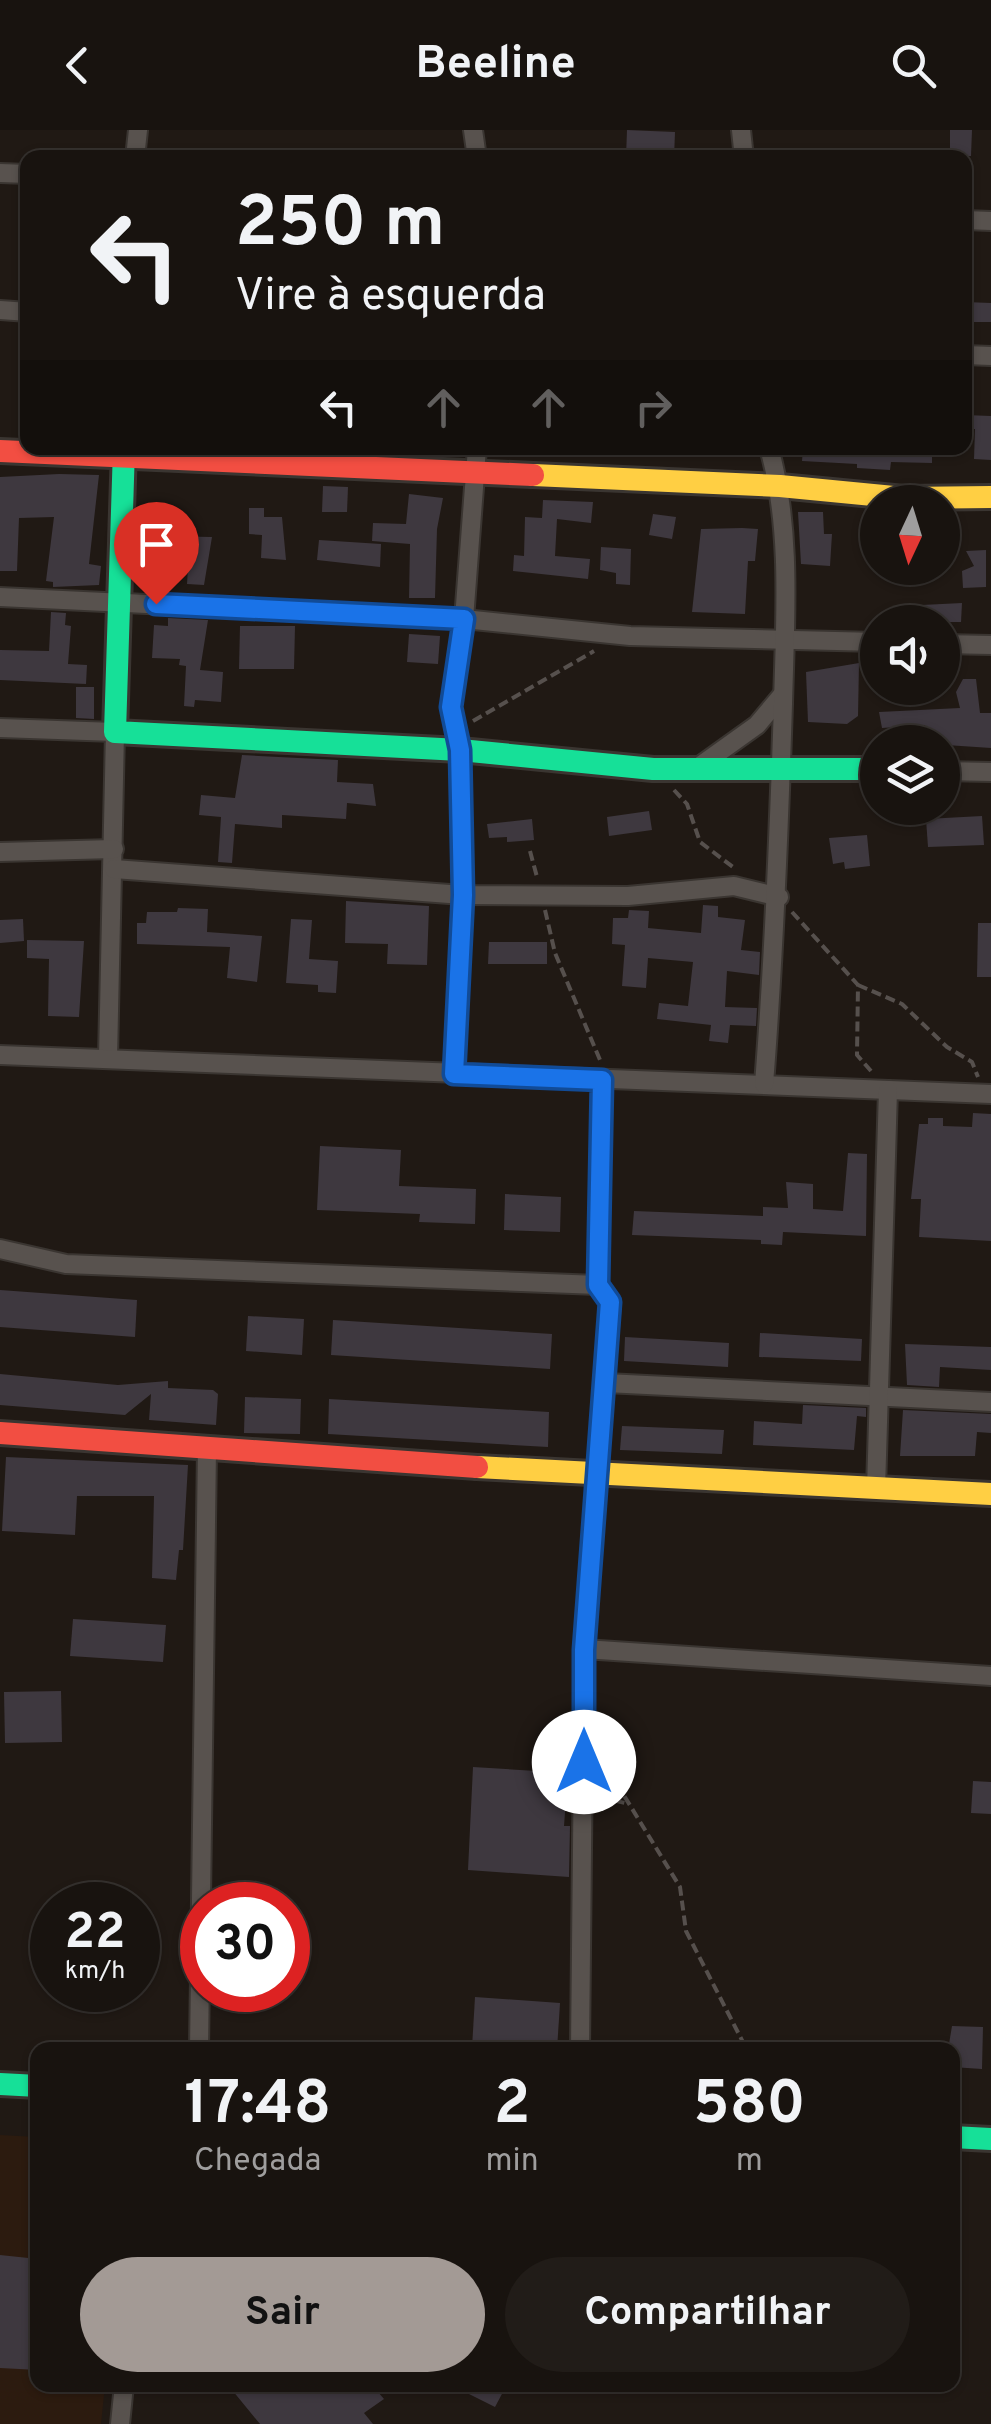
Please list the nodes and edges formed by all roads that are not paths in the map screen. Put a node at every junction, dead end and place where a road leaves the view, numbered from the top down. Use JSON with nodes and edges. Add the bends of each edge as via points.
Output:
{"nodes":[{"id":1,"x":124,"y":455,"type":"edge"},
{"id":2,"x":174,"y":455,"type":"edge"},
{"id":3,"x":477,"y":455,"type":"edge"},
{"id":4,"x":771,"y":455,"type":"edge"},
{"id":5,"x":477,"y":473,"type":"junction"},
{"id":6,"x":780,"y":486,"type":"junction"},
{"id":7,"x":991,"y":497,"type":"edge"},
{"id":8,"x":0,"y":597,"type":"edge"},
{"id":9,"x":118,"y":602,"type":"junction"},
{"id":10,"x":464,"y":619,"type":"junction"},
{"id":11,"x":784,"y":640,"type":"junction"},
{"id":12,"x":860,"y":642,"type":"edge"},
{"id":13,"x":960,"y":644,"type":"edge"},
{"id":14,"x":991,"y":645,"type":"edge"},
{"id":15,"x":783,"y":694,"type":"junction"},
{"id":16,"x":0,"y":728,"type":"edge"},
{"id":17,"x":115,"y":732,"type":"junction"},
{"id":18,"x":458,"y":741,"type":"junction"},
{"id":19,"x":781,"y":767,"type":"junction"},
{"id":20,"x":697,"y":768,"type":"junction"},
{"id":21,"x":860,"y":769,"type":"edge"},
{"id":22,"x":960,"y":771,"type":"edge"},
{"id":23,"x":991,"y":772,"type":"edge"},
{"id":24,"x":114,"y":849,"type":"junction"},
{"id":25,"x":0,"y":852,"type":"edge"},
{"id":26,"x":114,"y":869,"type":"junction"},
{"id":27,"x":463,"y":895,"type":"junction"},
{"id":28,"x":779,"y":897,"type":"junction"},
{"id":29,"x":0,"y":1054,"type":"edge"},
{"id":30,"x":108,"y":1058,"type":"junction"},
{"id":31,"x":454,"y":1074,"type":"junction"},
{"id":32,"x":602,"y":1080,"type":"junction"},
{"id":33,"x":764,"y":1084,"type":"junction"},
{"id":34,"x":888,"y":1090,"type":"junction"},
{"id":35,"x":988,"y":1094,"type":"edge"},
{"id":36,"x":0,"y":1249,"type":"edge"},
{"id":37,"x":598,"y":1285,"type":"junction"},
{"id":38,"x":606,"y":1383,"type":"junction"},
{"id":39,"x":879,"y":1396,"type":"junction"},
{"id":40,"x":991,"y":1402,"type":"edge"},
{"id":41,"x":0,"y":1433,"type":"edge"},
{"id":42,"x":207,"y":1448,"type":"junction"},
{"id":43,"x":600,"y":1476,"type":"junction"},
{"id":44,"x":876,"y":1489,"type":"junction"},
{"id":45,"x":991,"y":1494,"type":"edge"},
{"id":46,"x":584,"y":1650,"type":"junction"},
{"id":47,"x":991,"y":1676,"type":"edge"},
{"id":48,"x":199,"y":2042,"type":"edge"},
{"id":49,"x":580,"y":2042,"type":"edge"},
{"id":50,"x":0,"y":2084,"type":"edge"},
{"id":51,"x":30,"y":2086,"type":"edge"},
{"id":52,"x":960,"y":2137,"type":"edge"},
{"id":53,"x":991,"y":2139,"type":"edge"},
{"id":54,"x":123,"y":2392,"type":"edge"},
{"id":55,"x":120,"y":2424,"type":"edge"}],
"edges":[{"from":1,"to":9,"type":"street"},
{"from":2,"to":5,"type":"street"},
{"from":3,"to":5,"type":"street"},
{"from":4,"to":6,"type":"street"},
{"from":5,"to":6,"type":"street"},
{"from":5,"to":10,"type":"street"},
{"from":6,"to":7,"type":"street","via":[[904,498]]},
{"from":6,"to":11,"type":"street"},
{"from":8,"to":9,"type":"street"},
{"from":9,"to":10,"type":"street"},
{"from":9,"to":17,"type":"street"},
{"from":10,"to":11,"type":"street","via":[[630,636]]},
{"from":10,"to":18,"type":"street","via":[[451,707]]},
{"from":11,"to":12,"type":"street"},
{"from":11,"to":15,"type":"street"},
{"from":13,"to":14,"type":"street"},
{"from":15,"to":19,"type":"street"},
{"from":15,"to":20,"type":"street","via":[[757,725]]},
{"from":16,"to":17,"type":"street"},
{"from":17,"to":18,"type":"street"},
{"from":17,"to":24,"type":"street"},
{"from":18,"to":20,"type":"street","via":[[653,769]]},
{"from":18,"to":27,"type":"street"},
{"from":19,"to":20,"type":"street"},
{"from":19,"to":21,"type":"street"},
{"from":19,"to":28,"type":"street"},
{"from":22,"to":23,"type":"street"},
{"from":24,"to":25,"type":"street"},
{"from":24,"to":26,"type":"street"},
{"from":26,"to":27,"type":"street"},
{"from":26,"to":30,"type":"street"},
{"from":27,"to":28,"type":"street","via":[[628,896],[734,886]]},
{"from":27,"to":31,"type":"street"},
{"from":28,"to":33,"type":"street"},
{"from":29,"to":30,"type":"street"},
{"from":30,"to":31,"type":"street"},
{"from":31,"to":32,"type":"street"},
{"from":32,"to":33,"type":"street"},
{"from":32,"to":37,"type":"street"},
{"from":33,"to":34,"type":"street"},
{"from":34,"to":35,"type":"street"},
{"from":34,"to":39,"type":"street"},
{"from":36,"to":37,"type":"street","via":[[66,1264]]},
{"from":37,"to":38,"type":"street","via":[[610,1302]]},
{"from":38,"to":39,"type":"street"},
{"from":38,"to":43,"type":"street"},
{"from":39,"to":40,"type":"street"},
{"from":39,"to":44,"type":"street"},
{"from":41,"to":42,"type":"street"},
{"from":42,"to":43,"type":"street"},
{"from":42,"to":48,"type":"street"},
{"from":43,"to":44,"type":"street"},
{"from":43,"to":46,"type":"street"},
{"from":44,"to":45,"type":"street"},
{"from":46,"to":47,"type":"street"},
{"from":46,"to":49,"type":"street"},
{"from":50,"to":51,"type":"street"},
{"from":52,"to":53,"type":"street"},
{"from":54,"to":55,"type":"street"}]}
